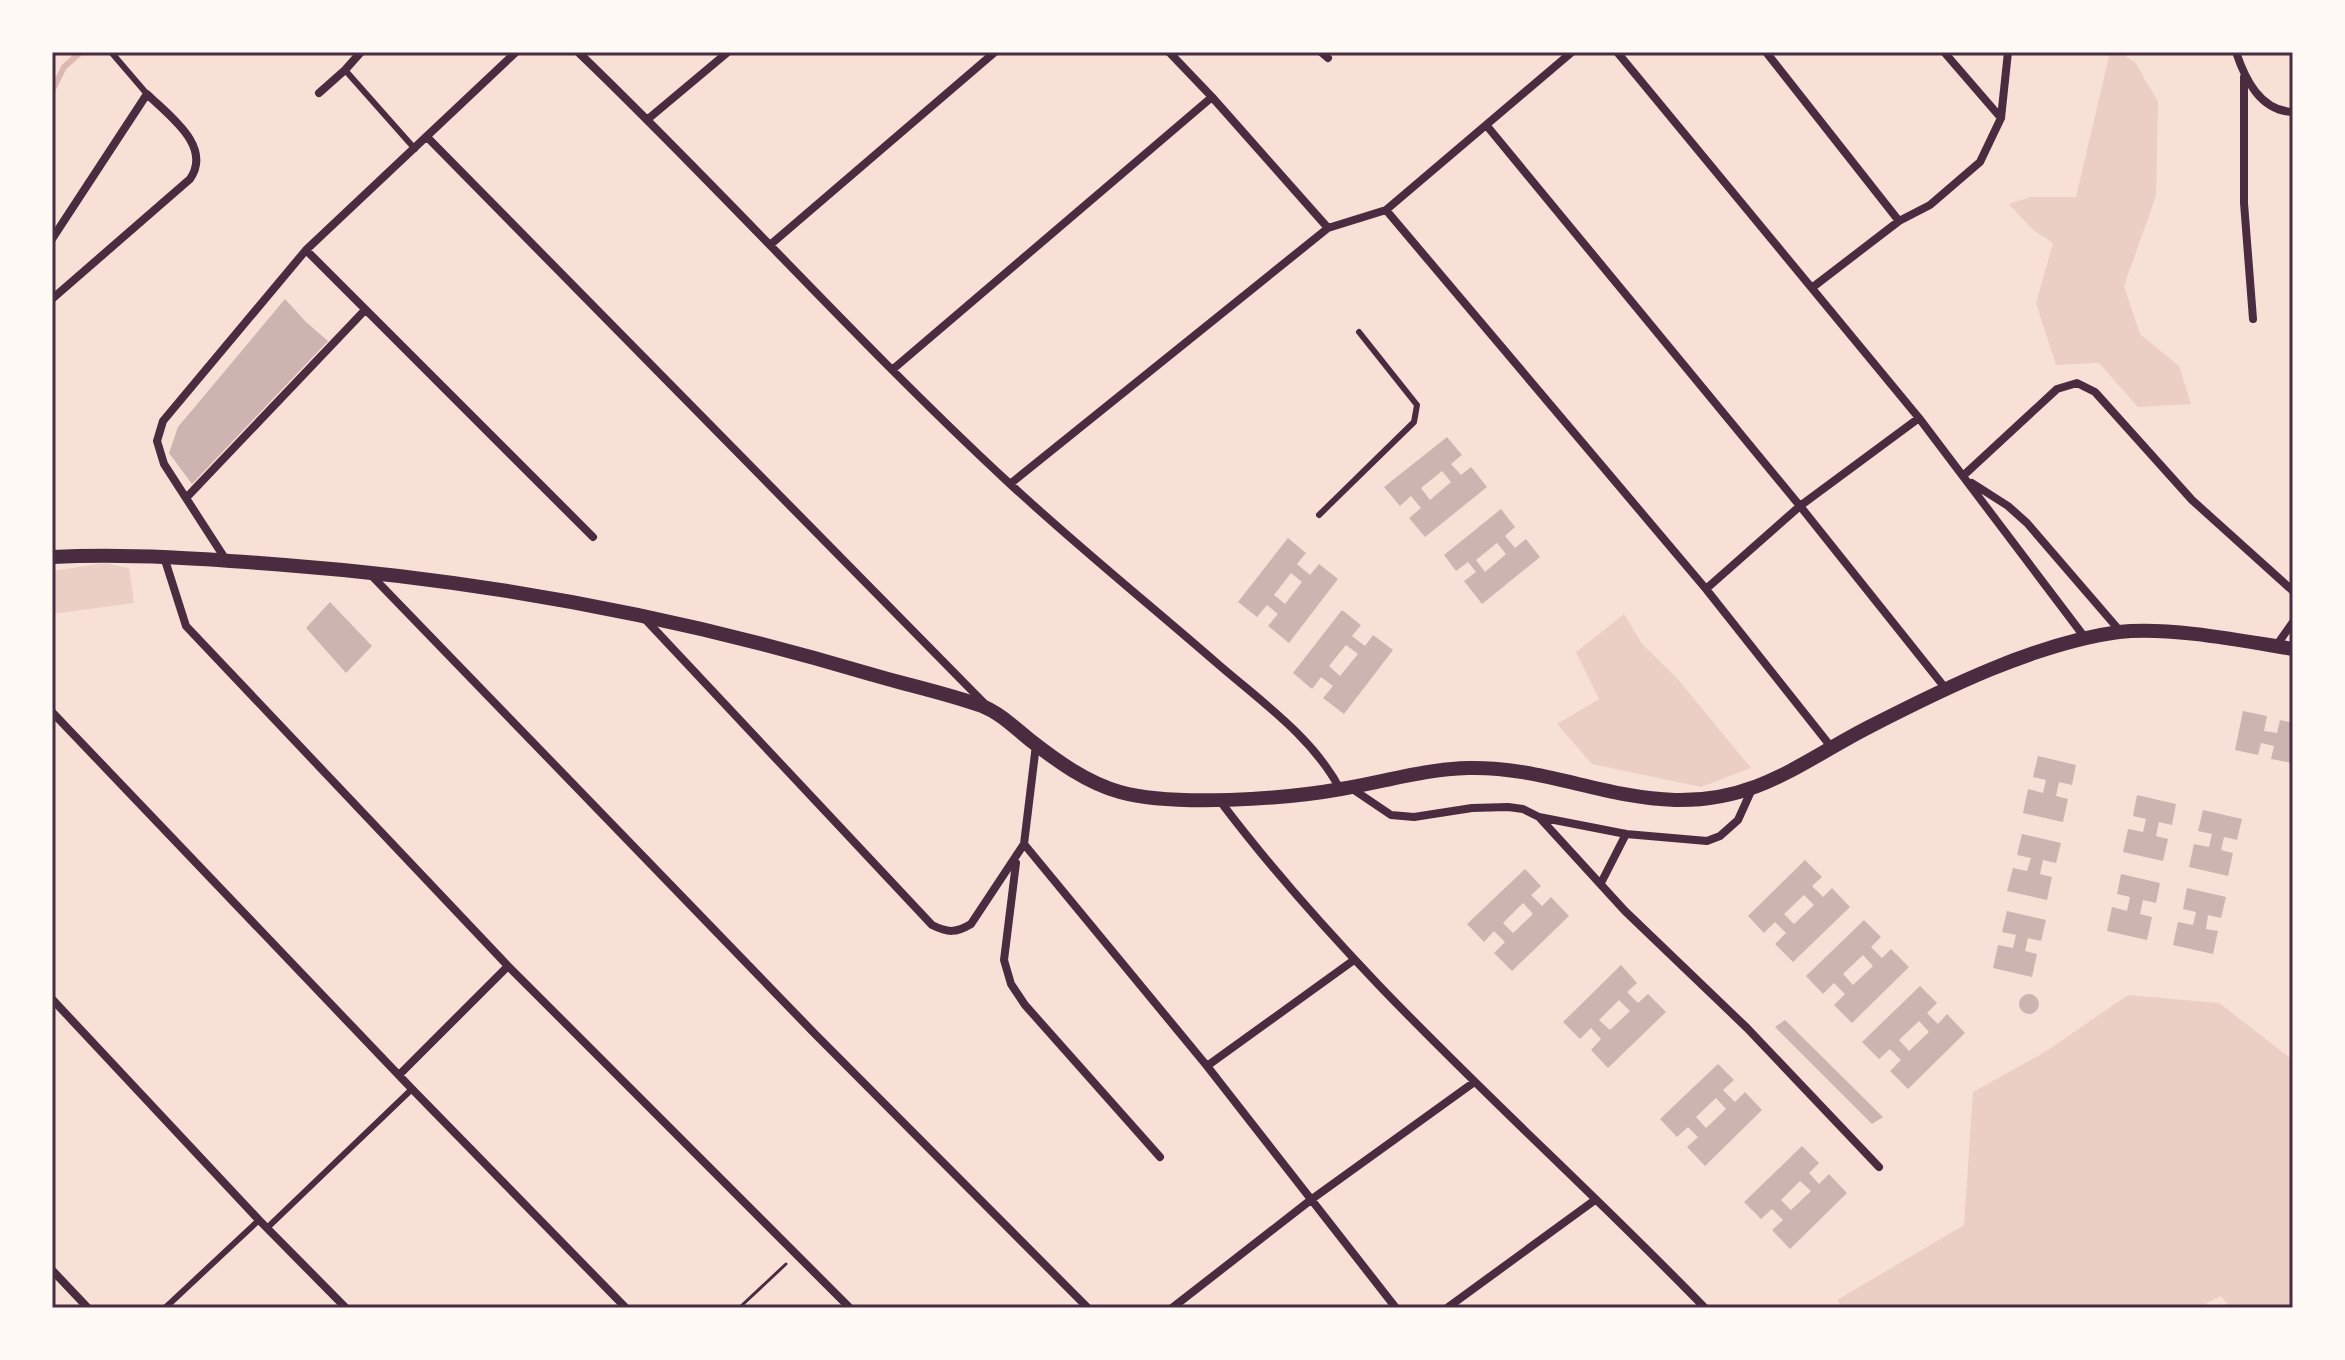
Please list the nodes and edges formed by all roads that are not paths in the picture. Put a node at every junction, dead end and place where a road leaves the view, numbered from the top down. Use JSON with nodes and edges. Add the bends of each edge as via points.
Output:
{"nodes":[{"id":1,"x":111,"y":52,"type":"edge"},
{"id":2,"x":361,"y":52,"type":"edge"},
{"id":3,"x":516,"y":52,"type":"edge"},
{"id":4,"x":578,"y":52,"type":"edge"},
{"id":5,"x":728,"y":52,"type":"edge"},
{"id":6,"x":995,"y":52,"type":"edge"},
{"id":7,"x":1169,"y":52,"type":"edge"},
{"id":8,"x":1572,"y":52,"type":"edge"},
{"id":9,"x":1617,"y":52,"type":"edge"},
{"id":10,"x":1766,"y":52,"type":"edge"},
{"id":11,"x":1944,"y":52,"type":"edge"},
{"id":12,"x":2008,"y":52,"type":"edge"},
{"id":13,"x":2236,"y":52,"type":"edge"},
{"id":14,"x":345,"y":70,"type":"junction"},
{"id":15,"x":2244,"y":77,"type":"junction"},
{"id":16,"x":319,"y":93,"type":"dead end"},
{"id":17,"x":147,"y":94,"type":"junction"},
{"id":18,"x":1212,"y":97,"type":"junction"},
{"id":19,"x":2293,"y":112,"type":"edge"},
{"id":20,"x":2001,"y":118,"type":"junction"},
{"id":21,"x":648,"y":119,"type":"junction"},
{"id":22,"x":1487,"y":126,"type":"junction"},
{"id":23,"x":428,"y":138,"type":"junction"},
{"id":24,"x":415,"y":149,"type":"junction"},
{"id":25,"x":1386,"y":210,"type":"junction"},
{"id":26,"x":1899,"y":221,"type":"junction"},
{"id":27,"x":1328,"y":228,"type":"junction"},
{"id":28,"x":52,"y":239,"type":"edge"},
{"id":29,"x":770,"y":245,"type":"junction"},
{"id":30,"x":306,"y":250,"type":"junction"},
{"id":31,"x":1813,"y":287,"type":"junction"},
{"id":32,"x":52,"y":299,"type":"edge"},
{"id":33,"x":365,"y":310,"type":"junction"},
{"id":34,"x":2253,"y":319,"type":"dead end"},
{"id":35,"x":1359,"y":332,"type":"dead end"},
{"id":36,"x":892,"y":370,"type":"junction"},
{"id":37,"x":1919,"y":418,"type":"junction"},
{"id":38,"x":1966,"y":478,"type":"junction"},
{"id":39,"x":1010,"y":484,"type":"junction"},
{"id":40,"x":187,"y":497,"type":"junction"},
{"id":41,"x":1800,"y":506,"type":"junction"},
{"id":42,"x":1319,"y":515,"type":"dead end"},
{"id":43,"x":593,"y":537,"type":"dead end"},
{"id":44,"x":164,"y":556,"type":"junction"},
{"id":45,"x":52,"y":557,"type":"edge"},
{"id":46,"x":226,"y":560,"type":"junction"},
{"id":47,"x":367,"y":571,"type":"junction"},
{"id":48,"x":1706,"y":589,"type":"junction"},
{"id":49,"x":2293,"y":591,"type":"edge"},
{"id":50,"x":640,"y":615,"type":"junction"},
{"id":51,"x":2293,"y":622,"type":"edge"},
{"id":52,"x":2120,"y":632,"type":"junction"},
{"id":53,"x":2087,"y":639,"type":"junction"},
{"id":54,"x":2276,"y":646,"type":"junction"},
{"id":55,"x":2293,"y":649,"type":"edge"},
{"id":56,"x":1946,"y":689,"type":"junction"},
{"id":57,"x":990,"y":708,"type":"junction"},
{"id":58,"x":52,"y":712,"type":"edge"},
{"id":59,"x":1036,"y":745,"type":"junction"},
{"id":60,"x":1832,"y":748,"type":"junction"},
{"id":61,"x":1345,"y":788,"type":"junction"},
{"id":62,"x":1752,"y":789,"type":"junction"},
{"id":63,"x":1219,"y":799,"type":"junction"},
{"id":64,"x":1539,"y":817,"type":"junction"},
{"id":65,"x":1626,"y":834,"type":"junction"},
{"id":66,"x":1024,"y":844,"type":"junction"},
{"id":67,"x":1017,"y":859,"type":"junction"},
{"id":68,"x":1601,"y":883,"type":"junction"},
{"id":69,"x":1354,"y":960,"type":"junction"},
{"id":70,"x":508,"y":966,"type":"junction"},
{"id":71,"x":52,"y":999,"type":"edge"},
{"id":72,"x":1207,"y":1066,"type":"junction"},
{"id":73,"x":399,"y":1075,"type":"junction"},
{"id":74,"x":1473,"y":1083,"type":"junction"},
{"id":75,"x":412,"y":1089,"type":"junction"},
{"id":76,"x":1160,"y":1157,"type":"dead end"},
{"id":77,"x":1879,"y":1167,"type":"dead end"},
{"id":78,"x":1312,"y":1199,"type":"junction"},
{"id":79,"x":1595,"y":1200,"type":"junction"},
{"id":80,"x":259,"y":1220,"type":"junction"},
{"id":81,"x":267,"y":1228,"type":"junction"},
{"id":82,"x":52,"y":1270,"type":"edge"},
{"id":83,"x":88,"y":1308,"type":"edge"},
{"id":84,"x":165,"y":1308,"type":"edge"},
{"id":85,"x":346,"y":1308,"type":"edge"},
{"id":86,"x":626,"y":1308,"type":"edge"},
{"id":87,"x":850,"y":1308,"type":"edge"},
{"id":88,"x":1088,"y":1308,"type":"edge"},
{"id":89,"x":1172,"y":1308,"type":"edge"},
{"id":90,"x":1396,"y":1308,"type":"edge"},
{"id":91,"x":1447,"y":1308,"type":"edge"},
{"id":92,"x":1705,"y":1308,"type":"edge"}],
"edges":[{"from":1,"to":17,"type":"lane"},
{"from":2,"to":14,"type":"street"},
{"from":3,"to":23,"type":"street"},
{"from":4,"to":21,"type":"street"},
{"from":5,"to":21,"type":"street"},
{"from":6,"to":29,"type":"street"},
{"from":7,"to":18,"type":"street"},
{"from":8,"to":22,"type":"street"},
{"from":9,"to":31,"type":"street"},
{"from":10,"to":26,"type":"street"},
{"from":11,"to":20,"type":"street"},
{"from":12,"to":20,"type":"street"},
{"from":13,"to":15,"type":"street"},
{"from":14,"to":16,"type":"street"},
{"from":14,"to":24,"type":"lane"},
{"from":15,"to":19,"type":"street","via":[[2263,101]]},
{"from":15,"to":34,"type":"street","via":[[2244,203]]},
{"from":17,"to":28,"type":"street"},
{"from":17,"to":32,"type":"street","via":[[190,137],[197,169]]},
{"from":18,"to":27,"type":"street"},
{"from":18,"to":36,"type":"street"},
{"from":20,"to":26,"type":"street","via":[[1980,162],[1930,205]]},
{"from":21,"to":29,"type":"street"},
{"from":22,"to":25,"type":"street"},
{"from":22,"to":41,"type":"street"},
{"from":23,"to":24,"type":"street"},
{"from":23,"to":57,"type":"street"},
{"from":24,"to":30,"type":"street"},
{"from":25,"to":27,"type":"street"},
{"from":25,"to":48,"type":"street"},
{"from":26,"to":31,"type":"street"},
{"from":27,"to":39,"type":"street"},
{"from":29,"to":36,"type":"street"},
{"from":30,"to":33,"type":"street"},
{"from":30,"to":40,"type":"street","via":[[163,421],[157,441],[164,464]]},
{"from":31,"to":37,"type":"street"},
{"from":33,"to":40,"type":"street"},
{"from":33,"to":43,"type":"street"},
{"from":35,"to":42,"type":"lane","via":[[1417,405],[1417,414]]},
{"from":36,"to":39,"type":"street"},
{"from":37,"to":38,"type":"street"},
{"from":37,"to":41,"type":"street"},
{"from":38,"to":49,"type":"street","via":[[2057,389],[2077,383],[2095,392],[2192,500]]},
{"from":38,"to":52,"type":"street","via":[[2027,523]]},
{"from":38,"to":53,"type":"street"},
{"from":39,"to":61,"type":"street","via":[[1274,712]]},
{"from":40,"to":46,"type":"street"},
{"from":41,"to":48,"type":"street"},
{"from":41,"to":56,"type":"street"},
{"from":44,"to":45,"type":"street"},
{"from":44,"to":46,"type":"street"},
{"from":44,"to":70,"type":"street","via":[[186,626]]},
{"from":46,"to":47,"type":"street"},
{"from":47,"to":50,"type":"street"},
{"from":47,"to":88,"type":"street"},
{"from":48,"to":60,"type":"street"},
{"from":50,"to":57,"type":"street","via":[[803,654]]},
{"from":50,"to":67,"type":"street","via":[[932,925],[959,932],[971,924]]},
{"from":51,"to":54,"type":"street"},
{"from":52,"to":53,"type":"street"},
{"from":52,"to":54,"type":"street","via":[[2160,631]]},
{"from":53,"to":56,"type":"street"},
{"from":54,"to":55,"type":"street"},
{"from":56,"to":60,"type":"street"},
{"from":57,"to":59,"type":"street"},
{"from":58,"to":73,"type":"street"},
{"from":59,"to":63,"type":"street","via":[[1087,779],[1120,792]]},
{"from":59,"to":66,"type":"street"},
{"from":60,"to":62,"type":"street"},
{"from":61,"to":62,"type":"street","via":[[1463,768],[1512,768],[1617,793],[1676,800]]},
{"from":61,"to":63,"type":"street"},
{"from":61,"to":64,"type":"street","via":[[1391,815],[1508,807]]},
{"from":62,"to":65,"type":"street","via":[[1738,820],[1707,841]]},
{"from":63,"to":69,"type":"street"},
{"from":64,"to":65,"type":"street"},
{"from":64,"to":68,"type":"street"},
{"from":65,"to":68,"type":"street"},
{"from":66,"to":67,"type":"street"},
{"from":66,"to":72,"type":"street"},
{"from":67,"to":76,"type":"street","via":[[1004,960],[1011,984]]},
{"from":68,"to":77,"type":"street"},
{"from":69,"to":72,"type":"street"},
{"from":69,"to":74,"type":"street"},
{"from":70,"to":73,"type":"street"},
{"from":70,"to":87,"type":"street"},
{"from":71,"to":80,"type":"street"},
{"from":72,"to":78,"type":"street"},
{"from":73,"to":75,"type":"street"},
{"from":74,"to":78,"type":"street"},
{"from":74,"to":79,"type":"street"},
{"from":75,"to":81,"type":"lane"},
{"from":75,"to":86,"type":"street"},
{"from":78,"to":89,"type":"street"},
{"from":78,"to":90,"type":"street"},
{"from":79,"to":91,"type":"street"},
{"from":79,"to":92,"type":"street"},
{"from":80,"to":81,"type":"street"},
{"from":80,"to":84,"type":"lane"},
{"from":81,"to":85,"type":"street"},
{"from":82,"to":83,"type":"street"}]}
